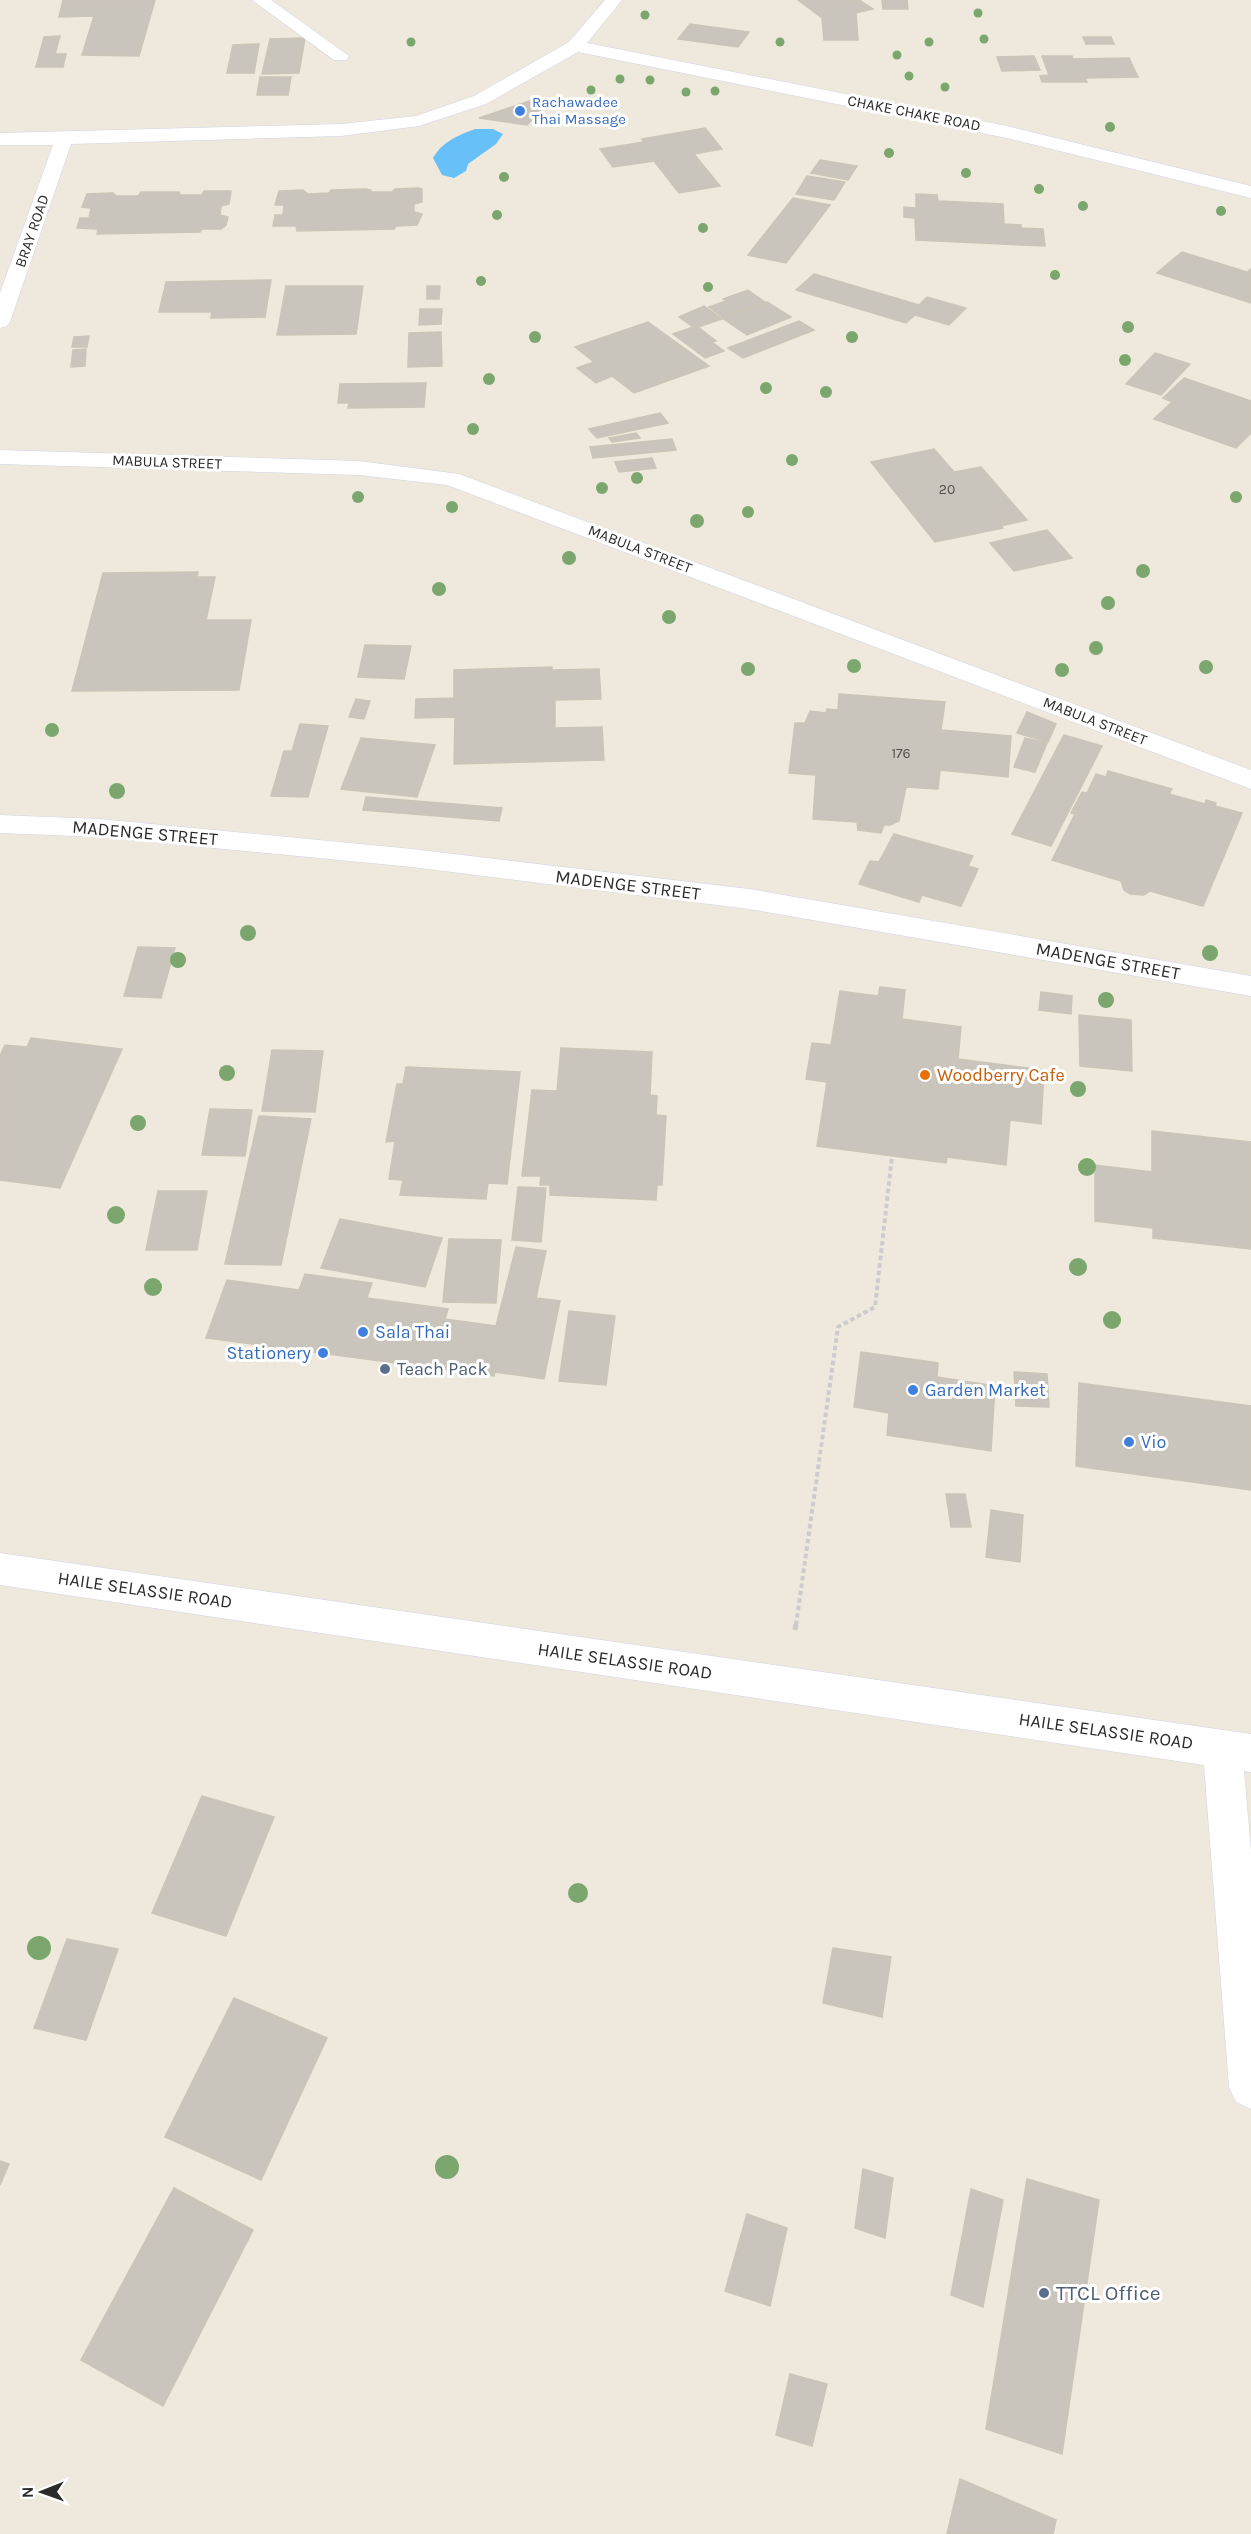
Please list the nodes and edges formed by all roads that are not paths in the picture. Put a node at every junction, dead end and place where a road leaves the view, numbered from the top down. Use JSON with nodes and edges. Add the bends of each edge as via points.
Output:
{"nodes":[{"id":1,"x":260,"y":0,"type":"edge"},
{"id":2,"x":614,"y":0,"type":"edge"},
{"id":3,"x":575,"y":46,"type":"junction"},
{"id":4,"x":340,"y":56,"type":"dead end"},
{"id":5,"x":0,"y":140,"type":"edge"},
{"id":6,"x":64,"y":140,"type":"junction"},
{"id":7,"x":1251,"y":192,"type":"edge"},
{"id":8,"x":0,"y":322,"type":"edge"},
{"id":9,"x":0,"y":457,"type":"edge"},
{"id":10,"x":1251,"y":780,"type":"edge"},
{"id":11,"x":0,"y":824,"type":"edge"},
{"id":12,"x":1251,"y":986,"type":"edge"},
{"id":13,"x":0,"y":1569,"type":"edge"},
{"id":14,"x":1237,"y":1750,"type":"edge"},
{"id":15,"x":1251,"y":2087,"type":"edge"}],
"edges":[{"from":1,"to":4,"type":"street"},
{"from":2,"to":3,"type":"street"},
{"from":3,"to":6,"type":"street","via":[[480,100],[419,121],[341,130]]},
{"from":3,"to":7,"type":"street","name":"CHAKE CHAKE ROAD","via":[[1007,132]]},
{"from":5,"to":6,"type":"street"},
{"from":6,"to":8,"type":"street","name":"BRAY ROAD"},
{"from":9,"to":10,"type":"street","name":"MABULA STREET","via":[[359,468],[451,479]]},
{"from":11,"to":12,"type":"street","name":"MADENGE STREET","via":[[99,828],[412,858],[749,899]]},
{"from":13,"to":14,"type":"street","name":"HAILE SELASSIE ROAD"},
{"from":14,"to":15,"type":"street"}]}
